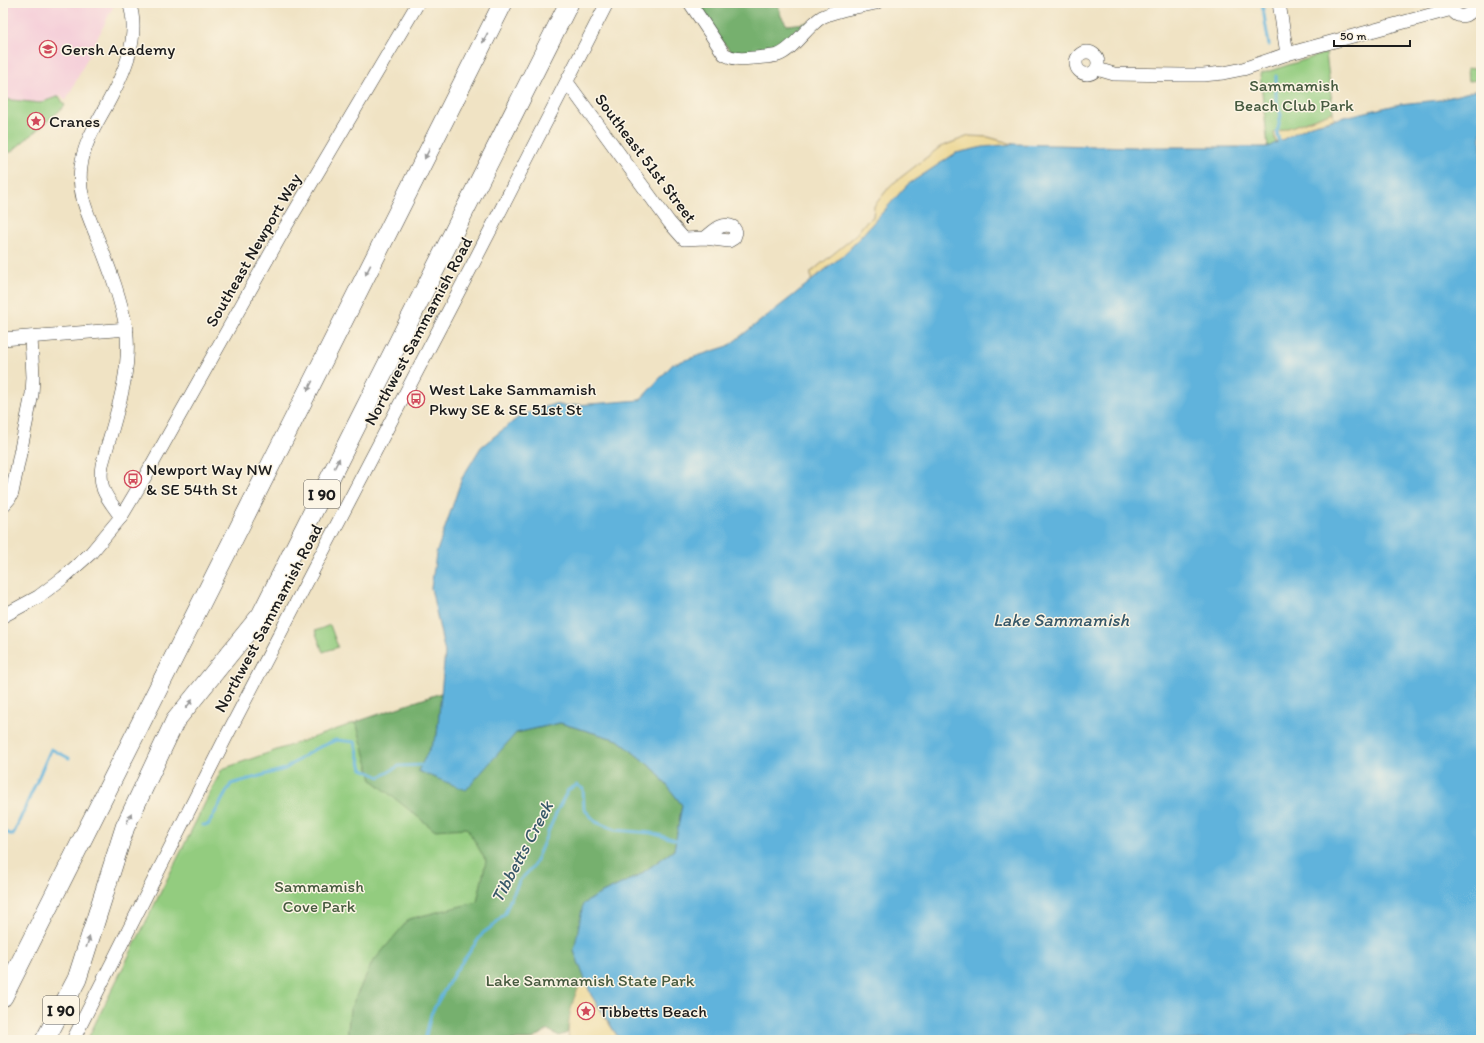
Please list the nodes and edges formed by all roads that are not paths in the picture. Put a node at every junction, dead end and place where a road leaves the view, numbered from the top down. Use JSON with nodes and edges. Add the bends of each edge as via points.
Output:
{"nodes":[{"id":1,"x":129,"y":3,"type":"edge"},
{"id":2,"x":418,"y":3,"type":"edge"},
{"id":3,"x":502,"y":3,"type":"edge"},
{"id":4,"x":569,"y":3,"type":"edge"},
{"id":5,"x":607,"y":3,"type":"edge"},
{"id":6,"x":690,"y":3,"type":"edge"},
{"id":7,"x":876,"y":3,"type":"edge"},
{"id":8,"x":1279,"y":3,"type":"edge"},
{"id":9,"x":1472,"y":3,"type":"edge"},
{"id":10,"x":1452,"y":6,"type":"edge"},
{"id":11,"x":1287,"y":54,"type":"junction"},
{"id":12,"x":1097,"y":68,"type":"dead end"},
{"id":13,"x":567,"y":82,"type":"junction"},
{"id":14,"x":705,"y":238,"type":"dead end"},
{"id":15,"x":127,"y":329,"type":"junction"},
{"id":16,"x":31,"y":337,"type":"junction"},
{"id":17,"x":3,"y":339,"type":"edge"},
{"id":18,"x":3,"y":506,"type":"edge"},
{"id":19,"x":121,"y":517,"type":"junction"},
{"id":20,"x":3,"y":616,"type":"edge"},
{"id":21,"x":3,"y":997,"type":"edge"},
{"id":22,"x":45,"y":1040,"type":"edge"},
{"id":23,"x":73,"y":1040,"type":"edge"}],
"edges":[{"from":1,"to":15,"type":"street","via":[[134,25],[130,50],[120,80],[87,141],[80,180],[84,202],[113,278]]},
{"from":2,"to":19,"type":"street","name":"Southeast Newport Way","via":[[286,226]]},
{"from":3,"to":21,"type":"highway","one_way":true},
{"from":22,"to":4,"type":"highway","number":"I 90","one_way":true,"via":[[77,979],[125,827],[175,721],[261,615]]},
{"from":5,"to":13,"type":"street","name":"Northwest Sammamish Road"},
{"from":6,"to":7,"type":"street","via":[[724,54],[729,58],[744,59],[778,55],[821,18]]},
{"from":8,"to":11,"type":"street"},
{"from":9,"to":10,"type":"street","via":[[1472,11],[1465,16],[1457,15]]},
{"from":10,"to":11,"type":"street"},
{"from":11,"to":12,"type":"street","via":[[1242,69],[1203,75],[1114,74]]},
{"from":13,"to":14,"type":"street","name":"Southeast 51st Street","via":[[684,239]]},
{"from":13,"to":23,"type":"street","name":"Northwest Sammamish Road","via":[[229,730]]},
{"from":15,"to":16,"type":"street"},
{"from":15,"to":19,"type":"street","via":[[126,370],[100,476],[105,495]]},
{"from":16,"to":17,"type":"street"},
{"from":16,"to":18,"type":"street","via":[[33,377],[30,407],[12,493]]},
{"from":19,"to":20,"type":"street","name":"Southeast Newport Way","via":[[91,553],[63,578],[38,597]]}]}
